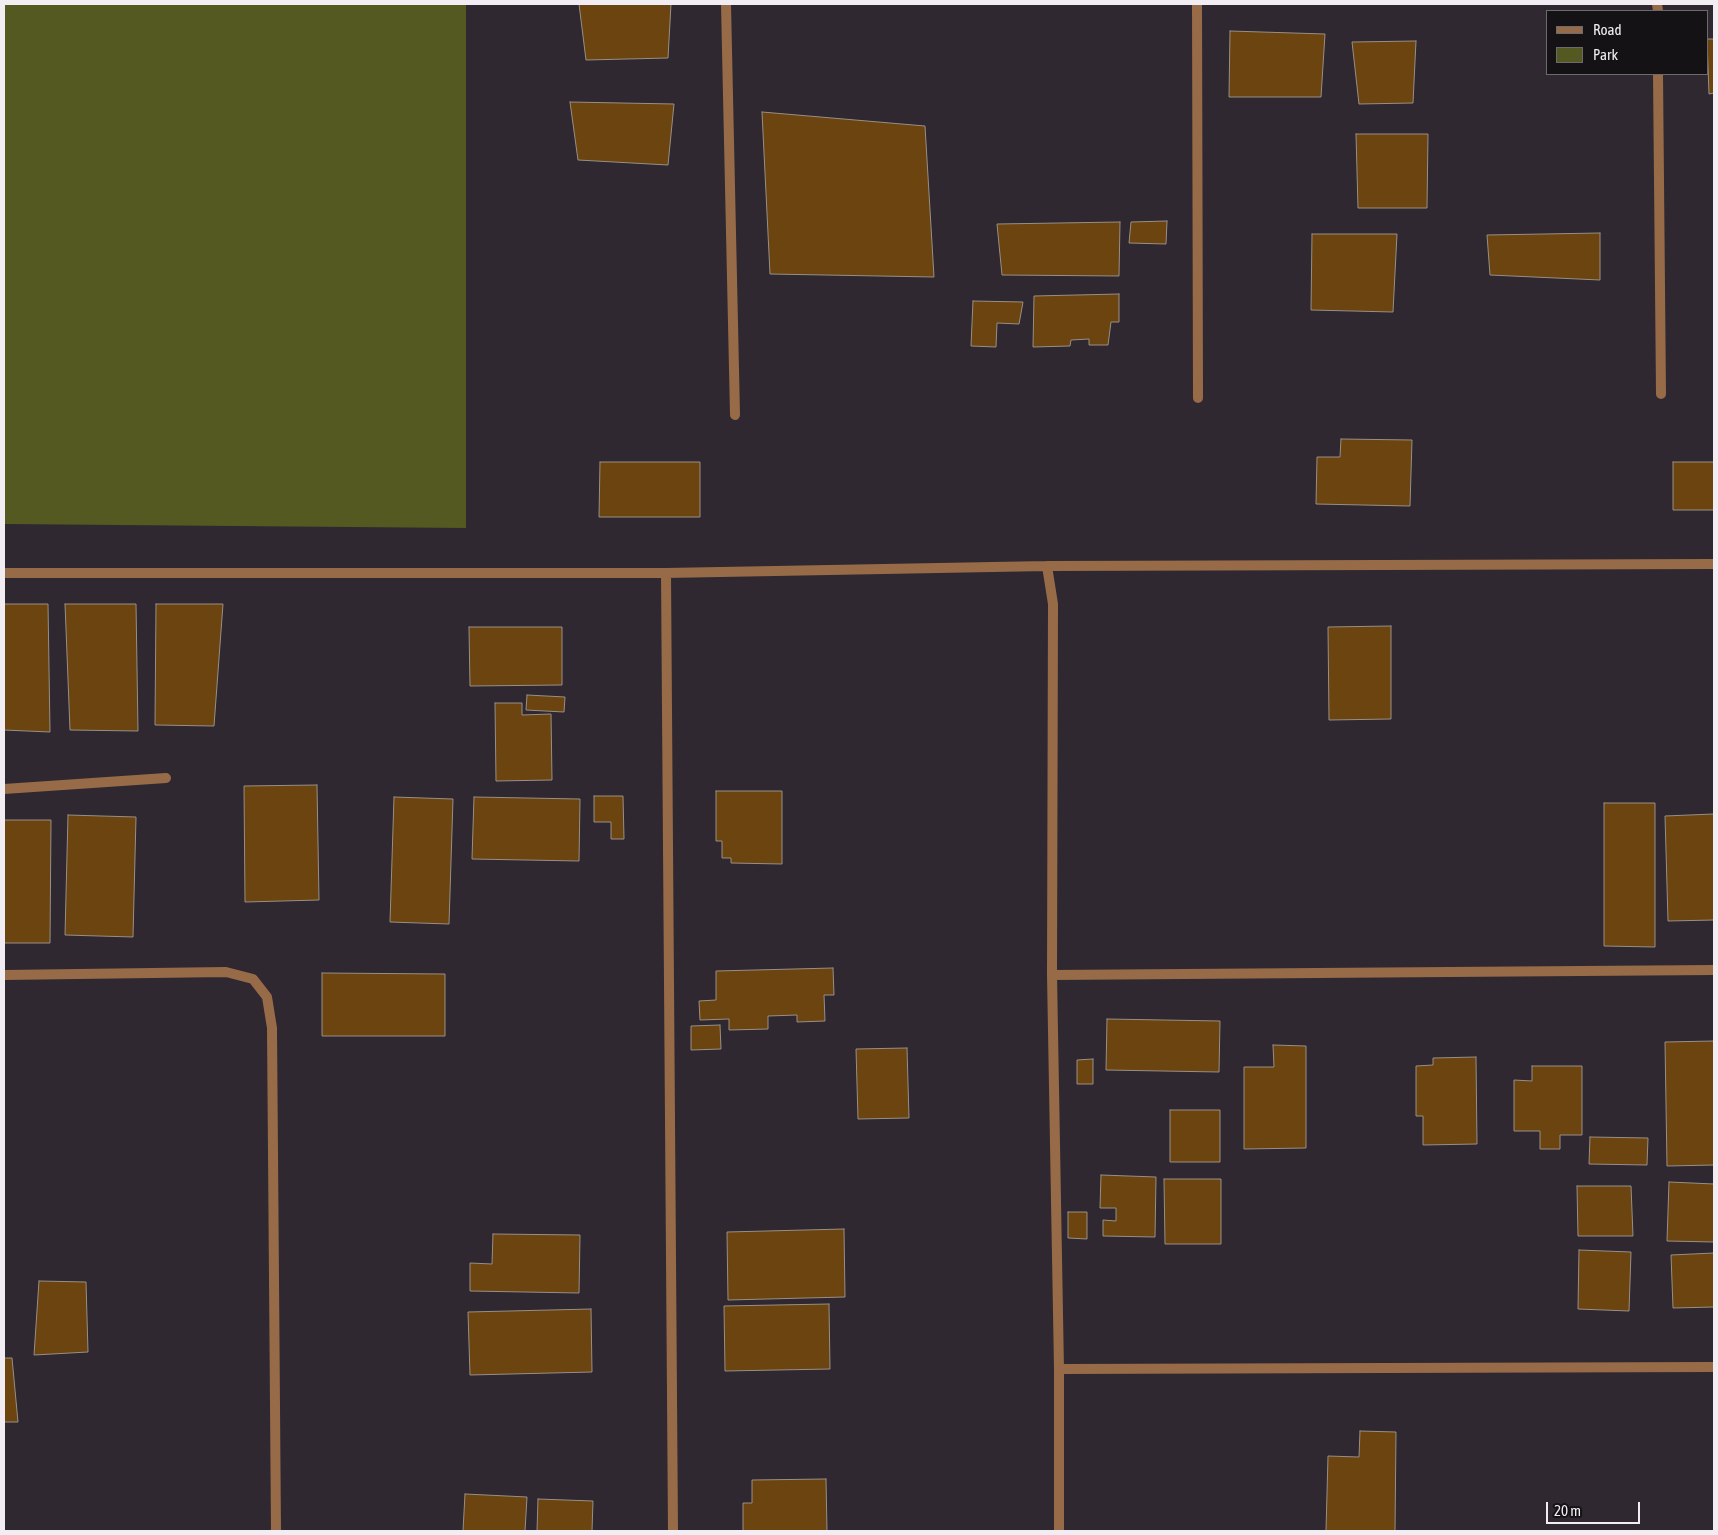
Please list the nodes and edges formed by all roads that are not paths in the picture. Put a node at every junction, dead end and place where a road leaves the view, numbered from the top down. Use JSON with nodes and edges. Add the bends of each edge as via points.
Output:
{"nodes":[{"id":1,"x":726,"y":4,"type":"edge"},
{"id":2,"x":1197,"y":4,"type":"edge"},
{"id":3,"x":1658,"y":75,"type":"edge"},
{"id":4,"x":1661,"y":394,"type":"dead end"},
{"id":5,"x":1198,"y":398,"type":"dead end"},
{"id":6,"x":735,"y":415,"type":"dead end"},
{"id":7,"x":1714,"y":564,"type":"edge"},
{"id":8,"x":1047,"y":566,"type":"junction"},
{"id":9,"x":4,"y":573,"type":"edge"},
{"id":10,"x":666,"y":573,"type":"junction"},
{"id":11,"x":166,"y":778,"type":"dead end"},
{"id":12,"x":4,"y":788,"type":"edge"},
{"id":13,"x":1714,"y":970,"type":"edge"},
{"id":14,"x":1052,"y":974,"type":"junction"},
{"id":15,"x":4,"y":975,"type":"edge"},
{"id":16,"x":1714,"y":1367,"type":"edge"},
{"id":17,"x":1059,"y":1369,"type":"junction"},
{"id":18,"x":276,"y":1531,"type":"edge"},
{"id":19,"x":673,"y":1531,"type":"edge"},
{"id":20,"x":1059,"y":1531,"type":"edge"}],
"edges":[{"from":1,"to":6,"type":"street"},
{"from":2,"to":5,"type":"street"},
{"from":3,"to":4,"type":"street"},
{"from":7,"to":8,"type":"street"},
{"from":8,"to":10,"type":"street"},
{"from":8,"to":14,"type":"street","via":[[1053,604]]},
{"from":9,"to":10,"type":"street"},
{"from":10,"to":19,"type":"street"},
{"from":11,"to":12,"type":"street"},
{"from":13,"to":14,"type":"street"},
{"from":14,"to":17,"type":"street"},
{"from":15,"to":18,"type":"street","via":[[226,972],[254,979],[267,997],[272,1028]]},
{"from":16,"to":17,"type":"street"},
{"from":17,"to":20,"type":"street"}]}
